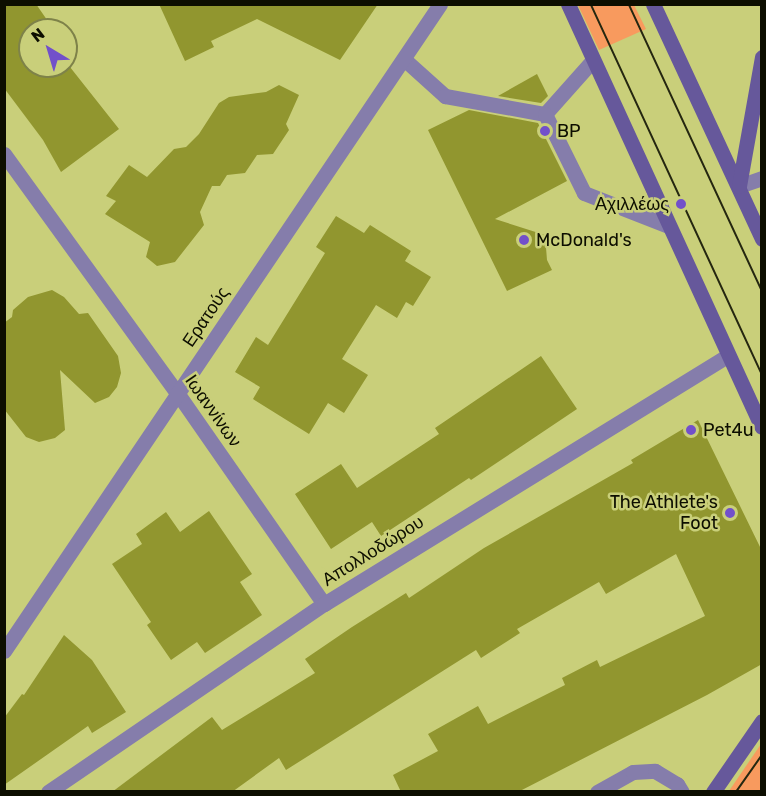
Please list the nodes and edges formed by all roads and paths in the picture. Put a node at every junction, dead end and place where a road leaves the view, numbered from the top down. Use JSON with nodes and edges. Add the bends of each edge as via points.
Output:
{"nodes":[{"id":1,"x":440,"y":4,"type":"edge"},
{"id":2,"x":568,"y":4,"type":"edge"},
{"id":3,"x":653,"y":4,"type":"edge"},
{"id":4,"x":762,"y":57,"type":"edge"},
{"id":5,"x":405,"y":60,"type":"junction"},
{"id":6,"x":593,"y":60,"type":"junction"},
{"id":7,"x":545,"y":114,"type":"junction"},
{"id":8,"x":4,"y":154,"type":"edge"},
{"id":9,"x":762,"y":178,"type":"edge"},
{"id":10,"x":738,"y":186,"type":"junction"},
{"id":11,"x":668,"y":226,"type":"junction"},
{"id":12,"x":762,"y":239,"type":"edge"},
{"id":13,"x":727,"y":356,"type":"junction"},
{"id":14,"x":178,"y":394,"type":"junction"},
{"id":15,"x":762,"y":426,"type":"edge"},
{"id":16,"x":324,"y":604,"type":"junction"},
{"id":17,"x":4,"y":651,"type":"edge"},
{"id":18,"x":762,"y":721,"type":"edge"},
{"id":19,"x":48,"y":792,"type":"edge"},
{"id":20,"x":597,"y":792,"type":"edge"},
{"id":21,"x":682,"y":792,"type":"edge"},
{"id":22,"x":713,"y":792,"type":"edge"}],
"edges":[{"from":1,"to":5,"type":"street","name":"Ερατούς"},
{"from":2,"to":6,"type":"main road"},
{"from":3,"to":10,"type":"main road"},
{"from":4,"to":10,"type":"main road"},
{"from":5,"to":7,"type":"street","via":[[446,96]]},
{"from":5,"to":14,"type":"street","name":"Ερατούς"},
{"from":6,"to":7,"type":"street"},
{"from":6,"to":11,"type":"main road"},
{"from":7,"to":11,"type":"street","via":[[584,193]]},
{"from":8,"to":14,"type":"street","name":"Ιωαννίνων"},
{"from":9,"to":10,"type":"street"},
{"from":10,"to":12,"type":"main road"},
{"from":11,"to":13,"type":"main road"},
{"from":13,"to":15,"type":"main road"},
{"from":13,"to":16,"type":"street","name":"Απολλοδώρου"},
{"from":14,"to":16,"type":"street","name":"Ιωαννίνων"},
{"from":14,"to":17,"type":"street","name":"Ερατούς"},
{"from":16,"to":19,"type":"street","name":"Απολλοδώρου"},
{"from":18,"to":22,"type":"main road"},
{"from":20,"to":21,"type":"street","via":[[633,772],[655,771],[677,784]]}]}
